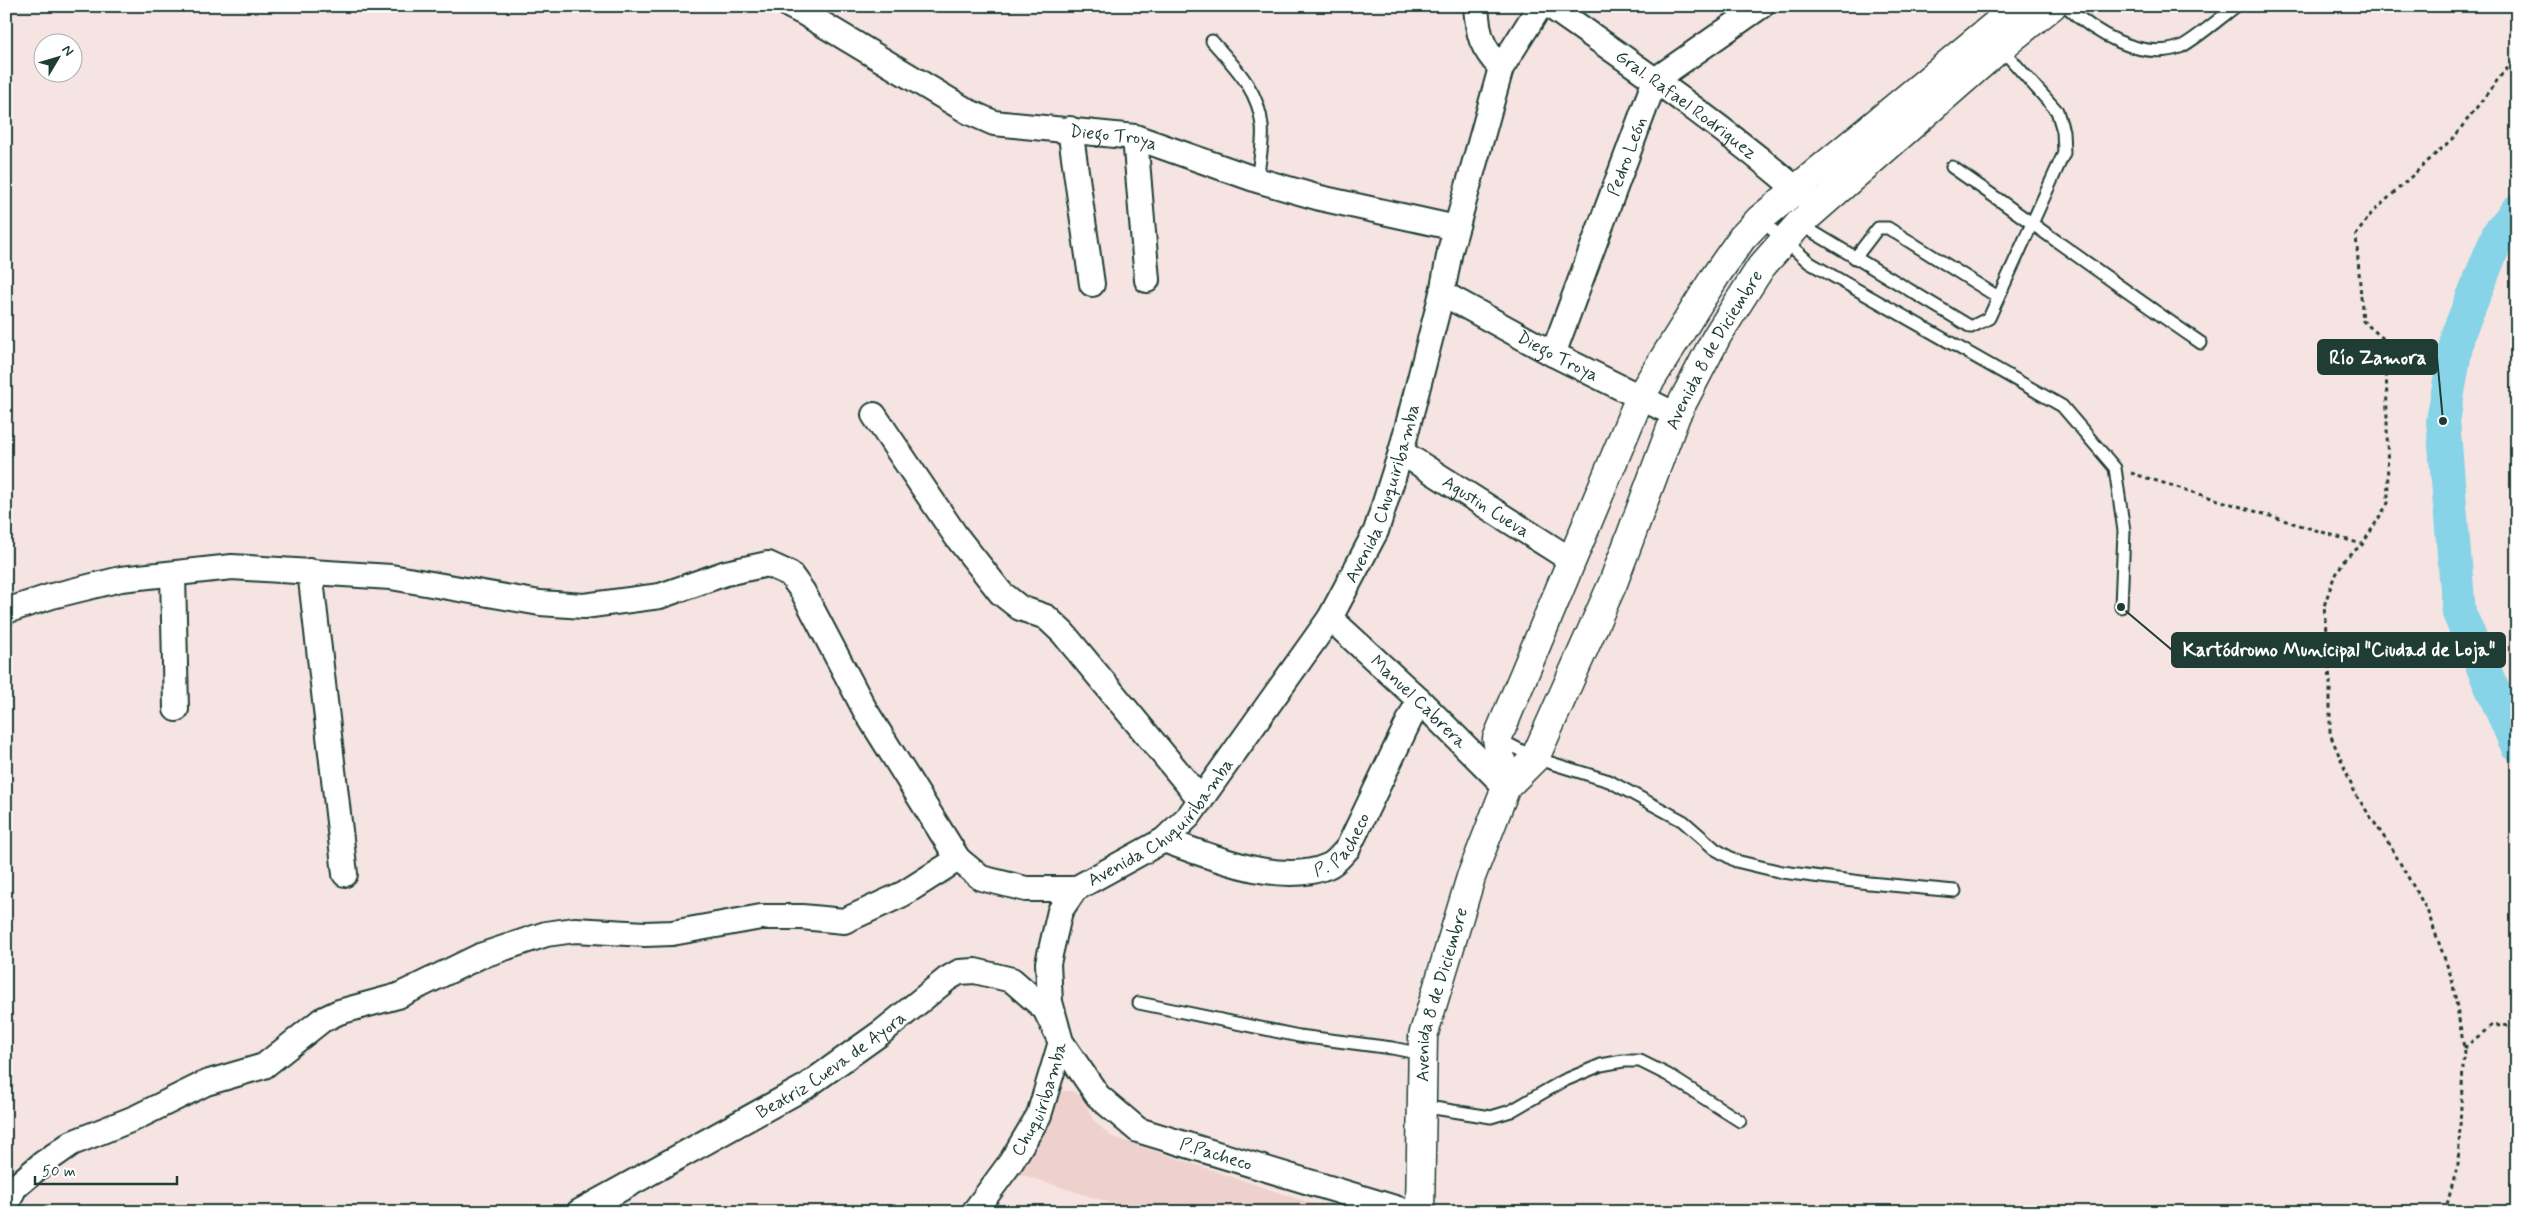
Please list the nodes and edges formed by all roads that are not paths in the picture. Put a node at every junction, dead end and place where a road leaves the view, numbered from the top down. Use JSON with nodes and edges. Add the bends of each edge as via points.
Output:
{"nodes":[{"id":1,"x":790,"y":6,"type":"edge"},
{"id":2,"x":1476,"y":6,"type":"edge"},
{"id":3,"x":1540,"y":6,"type":"edge"},
{"id":4,"x":1550,"y":6,"type":"edge"},
{"id":5,"x":1761,"y":6,"type":"edge"},
{"id":6,"x":2018,"y":6,"type":"edge"},
{"id":7,"x":2236,"y":6,"type":"edge"},
{"id":8,"x":2052,"y":7,"type":"edge"},
{"id":9,"x":1995,"y":39,"type":"junction"},
{"id":10,"x":1212,"y":41,"type":"dead end"},
{"id":11,"x":1501,"y":68,"type":"junction"},
{"id":12,"x":1655,"y":80,"type":"junction"},
{"id":13,"x":1070,"y":129,"type":"junction"},
{"id":14,"x":1135,"y":137,"type":"junction"},
{"id":15,"x":1952,"y":167,"type":"dead end"},
{"id":16,"x":1257,"y":180,"type":"junction"},
{"id":17,"x":1777,"y":204,"type":"junction"},
{"id":18,"x":2032,"y":222,"type":"junction"},
{"id":19,"x":1800,"y":224,"type":"junction"},
{"id":20,"x":1456,"y":228,"type":"junction"},
{"id":21,"x":1855,"y":258,"type":"junction"},
{"id":22,"x":1147,"y":280,"type":"dead end"},
{"id":23,"x":1092,"y":284,"type":"dead end"},
{"id":24,"x":1442,"y":293,"type":"junction"},
{"id":25,"x":1998,"y":298,"type":"junction"},
{"id":26,"x":2202,"y":343,"type":"dead end"},
{"id":27,"x":1553,"y":354,"type":"junction"},
{"id":28,"x":1640,"y":397,"type":"junction"},
{"id":29,"x":874,"y":415,"type":"dead end"},
{"id":30,"x":1676,"y":415,"type":"junction"},
{"id":31,"x":1401,"y":452,"type":"junction"},
{"id":32,"x":1571,"y":560,"type":"junction"},
{"id":33,"x":310,"y":571,"type":"junction"},
{"id":34,"x":173,"y":575,"type":"junction"},
{"id":35,"x":2121,"y":607,"type":"dead end"},
{"id":36,"x":6,"y":612,"type":"edge"},
{"id":37,"x":1330,"y":618,"type":"junction"},
{"id":38,"x":1419,"y":700,"type":"junction"},
{"id":39,"x":176,"y":709,"type":"dead end"},
{"id":40,"x":1497,"y":739,"type":"junction"},
{"id":41,"x":1535,"y":758,"type":"junction"},
{"id":42,"x":1506,"y":787,"type":"junction"},
{"id":43,"x":1202,"y":800,"type":"junction"},
{"id":44,"x":1164,"y":840,"type":"junction"},
{"id":45,"x":958,"y":860,"type":"junction"},
{"id":46,"x":345,"y":874,"type":"dead end"},
{"id":47,"x":1075,"y":889,"type":"junction"},
{"id":48,"x":1955,"y":891,"type":"dead end"},
{"id":49,"x":1140,"y":1003,"type":"dead end"},
{"id":50,"x":1062,"y":1042,"type":"junction"},
{"id":51,"x":1422,"y":1054,"type":"junction"},
{"id":52,"x":1421,"y":1106,"type":"junction"},
{"id":53,"x":1740,"y":1121,"type":"dead end"},
{"id":54,"x":6,"y":1207,"type":"edge"},
{"id":55,"x":579,"y":1212,"type":"edge"},
{"id":56,"x":974,"y":1212,"type":"edge"},
{"id":57,"x":1408,"y":1212,"type":"edge"},
{"id":58,"x":1420,"y":1212,"type":"edge"}],
"edges":[{"from":1,"to":13,"type":"street","name":"Diego Troya","via":[[994,124]]},
{"from":2,"to":11,"type":"street","via":[[1478,33],[1486,52]]},
{"from":3,"to":11,"type":"street","name":"Avenida Chuquiribamba"},
{"from":4,"to":12,"type":"street","name":"Gral. Rafael Rodriguez"},
{"from":5,"to":12,"type":"street"},
{"from":6,"to":9,"type":"main road","name":"Avenida 8 de Diciembre"},
{"from":7,"to":8,"type":"lane","via":[[2181,47],[2152,50],[2124,44]]},
{"from":8,"to":9,"type":"main road","name":"Avenida 8 de Diciembre"},
{"from":9,"to":17,"type":"main road","name":"Avenida 8 de Diciembre"},
{"from":9,"to":18,"type":"lane","via":[[2057,111],[2063,131],[2064,153]]},
{"from":9,"to":19,"type":"main road","name":"Avenida 8 de Diciembre"},
{"from":10,"to":16,"type":"lane","via":[[1245,78],[1256,101],[1263,126]]},
{"from":11,"to":20,"type":"street","name":"Avenida Chuquiribamba"},
{"from":12,"to":17,"type":"street","name":"Gral. Rafael Rodriguez"},
{"from":12,"to":27,"type":"street","name":"Pedro León"},
{"from":13,"to":14,"type":"street","name":"Diego Troya"},
{"from":13,"to":23,"type":"street"},
{"from":14,"to":16,"type":"street","name":"Diego Troya"},
{"from":14,"to":22,"type":"street"},
{"from":15,"to":18,"type":"lane"},
{"from":16,"to":20,"type":"street","name":"Diego Troya","via":[[1320,198]]},
{"from":17,"to":19,"type":"street","name":"Gral. Rafael Rodriguez"},
{"from":17,"to":19,"type":"lane"},
{"from":17,"to":28,"type":"main road","name":"Avenida 8 de Diciembre","via":[[1742,238]]},
{"from":18,"to":25,"type":"lane"},
{"from":18,"to":26,"type":"lane","via":[[2103,276]]},
{"from":19,"to":21,"type":"lane"},
{"from":19,"to":30,"type":"main road","name":"Avenida 8 de Diciembre","via":[[1762,267],[1717,336]]},
{"from":19,"to":35,"type":"lane","via":[[1810,263],[2062,406],[2115,468],[2124,531]]},
{"from":20,"to":24,"type":"street","name":"Avenida Chuquiribamba"},
{"from":21,"to":25,"type":"lane","via":[[1971,327],[1988,318]]},
{"from":21,"to":25,"type":"lane","via":[[1878,228],[1888,228]]},
{"from":24,"to":27,"type":"street","name":"Diego Troya"},
{"from":24,"to":31,"type":"street","name":"Avenida Chuquiribamba"},
{"from":27,"to":28,"type":"street","name":"Diego Troya"},
{"from":28,"to":30,"type":"street","name":"Diego Troya"},
{"from":28,"to":32,"type":"main road","name":"Avenida 8 de Diciembre"},
{"from":29,"to":43,"type":"street","via":[[956,536],[1001,593],[1020,608],[1046,617],[1063,633]]},
{"from":30,"to":41,"type":"main road","name":"Avenida 8 de Diciembre","via":[[1612,583]]},
{"from":31,"to":32,"type":"street","name":"Agustin Cueva"},
{"from":31,"to":37,"type":"street","name":"Avenida Chuquiribamba","via":[[1376,531]]},
{"from":32,"to":40,"type":"main road","name":"Avenida 8 de Diciembre"},
{"from":33,"to":34,"type":"street","via":[[232,567]]},
{"from":33,"to":45,"type":"street","via":[[391,577],[540,603],[584,606],[660,596],[726,573],[768,564],[790,574],[803,592],[865,710]]},
{"from":33,"to":46,"type":"street"},
{"from":34,"to":36,"type":"street","via":[[121,579],[52,596]]},
{"from":34,"to":39,"type":"street"},
{"from":37,"to":38,"type":"street","name":"Manuel Cabrera"},
{"from":37,"to":43,"type":"street","name":"Avenida Chuquiribamba"},
{"from":38,"to":42,"type":"street","name":"Manuel Cabrera"},
{"from":38,"to":44,"type":"street","name":"P. Pacheco","via":[[1348,848],[1330,866],[1286,874],[1210,856]]},
{"from":40,"to":41,"type":"lane"},
{"from":40,"to":42,"type":"main road"},
{"from":41,"to":42,"type":"main road","name":"Avenida 8 de Diciembre"},
{"from":41,"to":48,"type":"lane","via":[[1609,781],[1683,821],[1715,850],[1736,861],[1782,872]]},
{"from":42,"to":51,"type":"main road","name":"Avenida 8 de Diciembre","via":[[1468,886],[1423,1036]]},
{"from":43,"to":44,"type":"street","name":"Avenida Chuquiribamba"},
{"from":44,"to":47,"type":"street","name":"Avenida Chuquiribamba"},
{"from":45,"to":47,"type":"street","via":[[981,878],[1026,889]]},
{"from":45,"to":54,"type":"street","via":[[903,894],[844,921],[761,918],[672,933],[645,934],[574,930],[546,934],[480,956],[398,996],[339,1012],[322,1020],[264,1066],[206,1083],[142,1115],[72,1143],[14,1188]]},
{"from":47,"to":50,"type":"street","name":"Chuquiribamba","via":[[1060,911],[1048,963],[1050,1002]]},
{"from":49,"to":51,"type":"lane","via":[[1299,1036]]},
{"from":50,"to":55,"type":"street","name":"Beatriz Cueva de Ayora","via":[[1045,1009],[1012,980],[975,971],[959,972],[805,1087]]},
{"from":50,"to":56,"type":"street","name":"Chuquiribamba","via":[[1039,1115],[1011,1162]]},
{"from":50,"to":57,"type":"street","name":"P.Pacheco","via":[[1098,1096],[1138,1130]]},
{"from":51,"to":52,"type":"main road","name":"Avenida 8 de Diciembre"},
{"from":52,"to":53,"type":"lane","via":[[1491,1117],[1511,1111],[1563,1081],[1601,1065],[1640,1061]]},
{"from":52,"to":58,"type":"main road","name":"Avenida 8 de Diciembre"}]}
